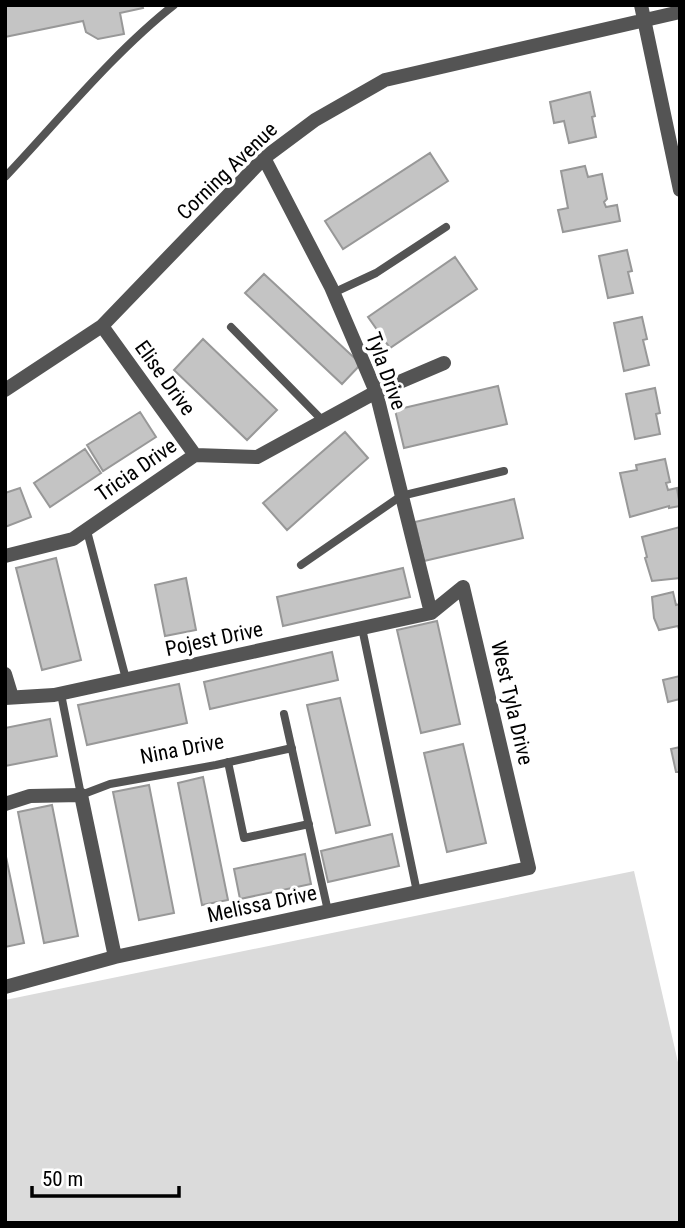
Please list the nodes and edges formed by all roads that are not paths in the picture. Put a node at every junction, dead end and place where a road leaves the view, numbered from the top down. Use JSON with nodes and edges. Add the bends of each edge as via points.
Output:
{"nodes":[{"id":1,"x":174,"y":5,"type":"edge"},
{"id":2,"x":643,"y":12,"type":"edge"},
{"id":3,"x":680,"y":12,"type":"edge"},
{"id":4,"x":264,"y":158,"type":"junction"},
{"id":5,"x":5,"y":177,"type":"edge"},
{"id":6,"x":680,"y":190,"type":"edge"},
{"id":7,"x":446,"y":227,"type":"dead end"},
{"id":8,"x":333,"y":293,"type":"junction"},
{"id":9,"x":102,"y":326,"type":"junction"},
{"id":10,"x":231,"y":327,"type":"dead end"},
{"id":11,"x":444,"y":363,"type":"dead end"},
{"id":12,"x":5,"y":390,"type":"edge"},
{"id":13,"x":376,"y":392,"type":"junction"},
{"id":14,"x":323,"y":421,"type":"junction"},
{"id":15,"x":195,"y":455,"type":"junction"},
{"id":16,"x":504,"y":471,"type":"dead end"},
{"id":17,"x":401,"y":496,"type":"junction"},
{"id":18,"x":87,"y":530,"type":"junction"},
{"id":19,"x":5,"y":556,"type":"edge"},
{"id":20,"x":301,"y":565,"type":"dead end"},
{"id":21,"x":431,"y":613,"type":"junction"},
{"id":22,"x":362,"y":628,"type":"junction"},
{"id":23,"x":5,"y":674,"type":"edge"},
{"id":24,"x":126,"y":679,"type":"junction"},
{"id":25,"x":61,"y":694,"type":"junction"},
{"id":26,"x":8,"y":698,"type":"edge"},
{"id":27,"x":284,"y":714,"type":"dead end"},
{"id":28,"x":292,"y":748,"type":"junction"},
{"id":29,"x":228,"y":762,"type":"junction"},
{"id":30,"x":81,"y":795,"type":"junction"},
{"id":31,"x":5,"y":804,"type":"edge"},
{"id":32,"x":309,"y":824,"type":"junction"},
{"id":33,"x":529,"y":867,"type":"joint"},
{"id":34,"x":417,"y":892,"type":"junction"},
{"id":35,"x":328,"y":911,"type":"junction"},
{"id":36,"x":115,"y":957,"type":"junction"},
{"id":37,"x":5,"y":987,"type":"edge"}],
"edges":[{"from":1,"to":5,"type":"lane","via":[[154,20]]},
{"from":2,"to":3,"type":"street","name":"Corning Avenue"},
{"from":2,"to":4,"type":"street","name":"Corning Avenue","via":[[385,80],[315,120]]},
{"from":2,"to":6,"type":"street"},
{"from":4,"to":8,"type":"street","name":"Tyla Drive"},
{"from":4,"to":9,"type":"street","name":"Corning Avenue"},
{"from":7,"to":8,"type":"lane","via":[[376,273]]},
{"from":8,"to":13,"type":"street","name":"Tyla Drive"},
{"from":9,"to":12,"type":"street","name":"Corning Avenue"},
{"from":9,"to":15,"type":"street","name":"Elise Drive"},
{"from":10,"to":14,"type":"lane"},
{"from":11,"to":13,"type":"street","name":"Tricia Drive"},
{"from":13,"to":14,"type":"street","name":"Tricia Drive"},
{"from":13,"to":17,"type":"street","name":"Tyla Drive"},
{"from":14,"to":15,"type":"street","name":"Tricia Drive","via":[[257,457]]},
{"from":15,"to":18,"type":"street","name":"Tricia Drive"},
{"from":16,"to":17,"type":"lane"},
{"from":17,"to":20,"type":"lane"},
{"from":17,"to":21,"type":"street","name":"Tyla Drive"},
{"from":18,"to":19,"type":"street","name":"Tricia Drive","via":[[73,539]]},
{"from":18,"to":24,"type":"lane"},
{"from":21,"to":22,"type":"street","name":"Pojest Drive"},
{"from":21,"to":33,"type":"street","name":"West Tyla Drive","via":[[463,587]]},
{"from":22,"to":24,"type":"street","name":"Pojest Drive"},
{"from":22,"to":34,"type":"lane"},
{"from":23,"to":26,"type":"street"},
{"from":24,"to":25,"type":"street","name":"Pojest Drive"},
{"from":25,"to":26,"type":"street","name":"Pojest Drive"},
{"from":25,"to":30,"type":"lane"},
{"from":27,"to":28,"type":"lane"},
{"from":28,"to":29,"type":"lane","name":"Nina Drive"},
{"from":28,"to":32,"type":"lane"},
{"from":29,"to":30,"type":"lane","name":"Nina Drive","via":[[110,784]]},
{"from":29,"to":32,"type":"lane","via":[[244,838]]},
{"from":30,"to":31,"type":"street","name":"Nina Drive","via":[[30,796]]},
{"from":30,"to":36,"type":"street"},
{"from":32,"to":35,"type":"lane"},
{"from":33,"to":34,"type":"street","name":"Melissa Drive"},
{"from":34,"to":35,"type":"street","name":"Melissa Drive"},
{"from":35,"to":36,"type":"street","name":"Melissa Drive"},
{"from":36,"to":37,"type":"street","name":"Melissa Drive"}]}
